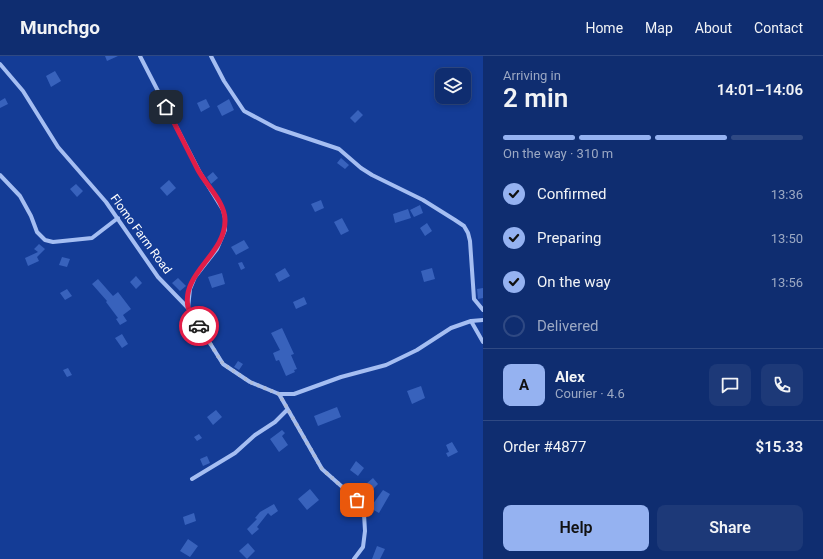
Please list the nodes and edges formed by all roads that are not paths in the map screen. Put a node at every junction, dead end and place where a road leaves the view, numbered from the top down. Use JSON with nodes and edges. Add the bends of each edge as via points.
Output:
{"nodes":[{"id":1,"x":140,"y":56,"type":"edge"},
{"id":2,"x":211,"y":56,"type":"edge"},
{"id":3,"x":0,"y":64,"type":"edge"},
{"id":4,"x":0,"y":175,"type":"edge"},
{"id":5,"x":118,"y":218,"type":"junction"},
{"id":6,"x":188,"y":308,"type":"junction"},
{"id":7,"x":483,"y":310,"type":"edge"},
{"id":8,"x":483,"y":320,"type":"edge"},
{"id":9,"x":471,"y":321,"type":"junction"},
{"id":10,"x":483,"y":342,"type":"edge"},
{"id":11,"x":279,"y":394,"type":"junction"},
{"id":12,"x":287,"y":410,"type":"junction"},
{"id":13,"x":192,"y":479,"type":"dead end"},
{"id":14,"x":354,"y":559,"type":"edge"}],
"edges":[{"from":1,"to":6,"type":"street","via":[[225,218],[225,230],[217,249],[195,277],[190,289]]},
{"from":2,"to":7,"type":"street","via":[[244,111],[276,128],[332,146],[372,175],[423,200],[464,226],[470,241],[474,298]]},
{"from":3,"to":5,"type":"street","name":"Flomo Farm Road","via":[[23,91],[58,147]]},
{"from":4,"to":5,"type":"street","via":[[20,196],[37,232],[45,240],[52,242],[92,238]]},
{"from":5,"to":6,"type":"street","name":"Flomo Farm Road","via":[[158,276]]},
{"from":6,"to":11,"type":"street","name":"Flomo Farm Road","via":[[223,364],[250,382]]},
{"from":8,"to":9,"type":"street","name":"Flomo Farm Road"},
{"from":9,"to":10,"type":"street"},
{"from":9,"to":11,"type":"street","name":"Flomo Farm Road","via":[[451,328],[417,350],[386,365],[341,377],[294,394]]},
{"from":11,"to":12,"type":"street"},
{"from":12,"to":13,"type":"street","via":[[235,453]]},
{"from":12,"to":14,"type":"street","via":[[322,469],[357,500],[364,514],[363,547]]}]}
